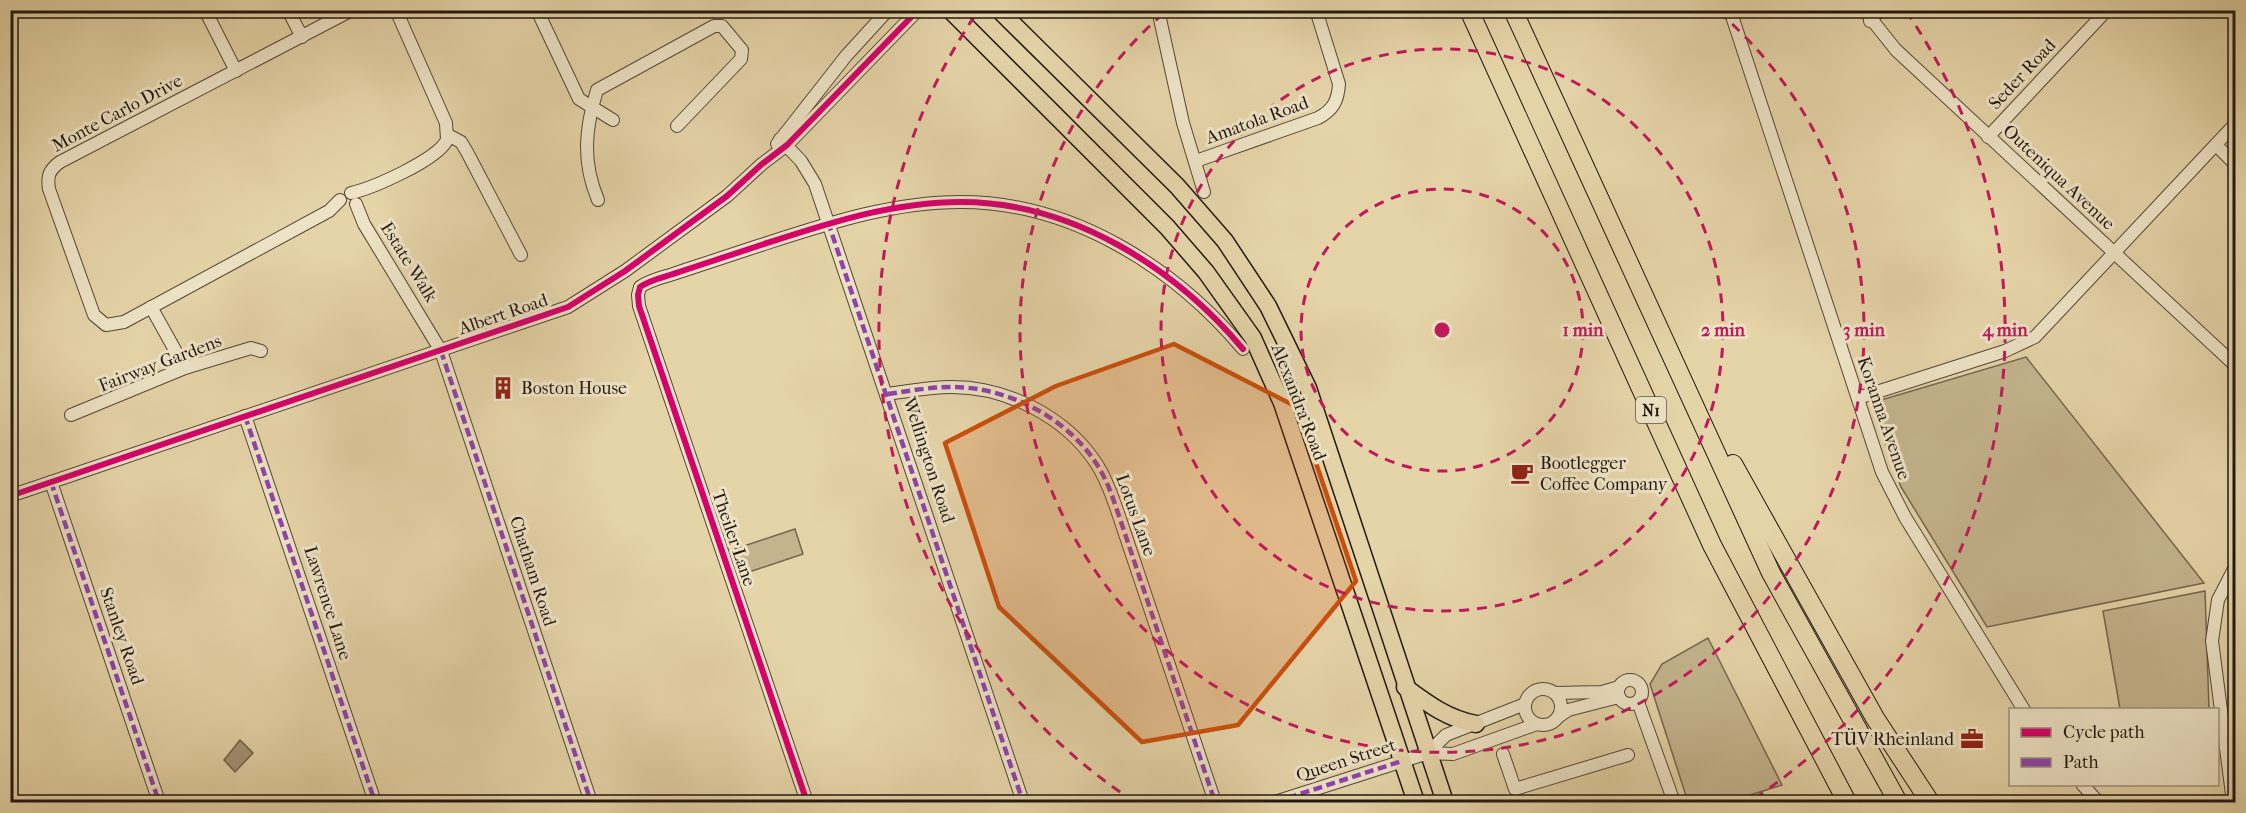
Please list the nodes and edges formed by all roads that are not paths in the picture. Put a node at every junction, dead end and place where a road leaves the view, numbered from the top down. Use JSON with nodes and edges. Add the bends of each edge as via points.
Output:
{"nodes":[{"id":1,"x":205,"y":10,"type":"edge"},
{"id":2,"x":288,"y":10,"type":"edge"},
{"id":3,"x":352,"y":10,"type":"edge"},
{"id":4,"x":396,"y":10,"type":"edge"},
{"id":5,"x":537,"y":10,"type":"edge"},
{"id":6,"x":888,"y":10,"type":"edge"},
{"id":7,"x":918,"y":10,"type":"edge"},
{"id":8,"x":950,"y":10,"type":"edge"},
{"id":9,"x":999,"y":10,"type":"edge"},
{"id":10,"x":1158,"y":10,"type":"edge"},
{"id":11,"x":1316,"y":10,"type":"edge"},
{"id":12,"x":1469,"y":10,"type":"edge"},
{"id":13,"x":1513,"y":10,"type":"edge"},
{"id":14,"x":1730,"y":10,"type":"edge"},
{"id":15,"x":1880,"y":10,"type":"edge"},
{"id":16,"x":2107,"y":10,"type":"edge"},
{"id":17,"x":1867,"y":16,"type":"edge"},
{"id":18,"x":302,"y":36,"type":"junction"},
{"id":19,"x":236,"y":71,"type":"junction"},
{"id":20,"x":591,"y":108,"type":"junction"},
{"id":21,"x":613,"y":120,"type":"dead end"},
{"id":22,"x":2235,"y":123,"type":"edge"},
{"id":23,"x":677,"y":126,"type":"dead end"},
{"id":24,"x":448,"y":135,"type":"junction"},
{"id":25,"x":1988,"y":137,"type":"junction"},
{"id":26,"x":784,"y":142,"type":"junction"},
{"id":27,"x":2216,"y":145,"type":"junction"},
{"id":28,"x":1196,"y":161,"type":"junction"},
{"id":29,"x":2235,"y":165,"type":"edge"},
{"id":30,"x":1204,"y":192,"type":"dead end"},
{"id":31,"x":598,"y":200,"type":"dead end"},
{"id":32,"x":349,"y":203,"type":"junction"},
{"id":33,"x":828,"y":222,"type":"junction"},
{"id":34,"x":2114,"y":253,"type":"junction"},
{"id":35,"x":521,"y":255,"type":"dead end"},
{"id":36,"x":152,"y":307,"type":"junction"},
{"id":37,"x":1243,"y":349,"type":"dead end"},
{"id":38,"x":261,"y":351,"type":"dead end"},
{"id":39,"x":441,"y":351,"type":"junction"},
{"id":40,"x":1671,"y":356,"type":"junction"},
{"id":41,"x":2235,"y":366,"type":"edge"},
{"id":42,"x":185,"y":368,"type":"junction"},
{"id":43,"x":888,"y":394,"type":"junction"},
{"id":44,"x":1858,"y":398,"type":"junction"},
{"id":45,"x":71,"y":415,"type":"dead end"},
{"id":46,"x":245,"y":416,"type":"junction"},
{"id":47,"x":51,"y":482,"type":"junction"},
{"id":48,"x":10,"y":496,"type":"edge"},
{"id":49,"x":2235,"y":565,"type":"edge"},
{"id":50,"x":1765,"y":650,"type":"junction"},
{"id":51,"x":1406,"y":687,"type":"junction"},
{"id":52,"x":1619,"y":692,"type":"junction"},
{"id":53,"x":1555,"y":693,"type":"junction"},
{"id":54,"x":1638,"y":702,"type":"junction"},
{"id":55,"x":1525,"y":704,"type":"junction"},
{"id":56,"x":2023,"y":708,"type":"edge"},
{"id":57,"x":1558,"y":718,"type":"junction"},
{"id":58,"x":1476,"y":724,"type":"junction"},
{"id":59,"x":1538,"y":724,"type":"junction"},
{"id":60,"x":1428,"y":753,"type":"junction"},
{"id":61,"x":1503,"y":754,"type":"dead end"},
{"id":62,"x":1628,"y":755,"type":"dead end"},
{"id":63,"x":1402,"y":761,"type":"junction"},
{"id":64,"x":2084,"y":786,"type":"edge"},
{"id":65,"x":159,"y":802,"type":"edge"},
{"id":66,"x":375,"y":802,"type":"edge"},
{"id":67,"x":591,"y":802,"type":"edge"},
{"id":68,"x":807,"y":802,"type":"edge"},
{"id":69,"x":1023,"y":802,"type":"edge"},
{"id":70,"x":1215,"y":802,"type":"edge"},
{"id":71,"x":1275,"y":802,"type":"edge"},
{"id":72,"x":1416,"y":802,"type":"edge"},
{"id":73,"x":1444,"y":802,"type":"edge"},
{"id":74,"x":1674,"y":802,"type":"edge"},
{"id":75,"x":1834,"y":802,"type":"edge"},
{"id":76,"x":1846,"y":802,"type":"edge"},
{"id":77,"x":1898,"y":802,"type":"edge"},
{"id":78,"x":1930,"y":802,"type":"edge"},
{"id":79,"x":2098,"y":802,"type":"edge"},
{"id":80,"x":2234,"y":802,"type":"edge"}],
"edges":[{"from":1,"to":19,"type":"street"},
{"from":2,"to":18,"type":"street"},
{"from":3,"to":18,"type":"street","name":"Monte Carlo Drive"},
{"from":4,"to":24,"type":"street"},
{"from":5,"to":20,"type":"street","via":[[575,92]]},
{"from":6,"to":26,"type":"street","name":"Albert Road","via":[[846,56]]},
{"from":7,"to":26,"type":"street","name":"Albert Road"},
{"from":8,"to":63,"type":"main road","name":"Alexandra Road","via":[[1167,227],[1206,272],[1253,338],[1282,403]]},
{"from":9,"to":51,"type":"main road","name":"Alexandra Road","via":[[1177,186],[1225,242],[1268,306],[1308,388]]},
{"from":10,"to":28,"type":"street","via":[[1183,123]]},
{"from":11,"to":28,"type":"street","name":"Amatola Road","via":[[1339,84],[1339,94],[1329,112]]},
{"from":12,"to":50,"type":"highway","number":"N1","via":[[1712,545]]},
{"from":13,"to":40,"type":"highway","number":"N1"},
{"from":14,"to":44,"type":"street","name":"Koranna Avenue"},
{"from":15,"to":17,"type":"street"},
{"from":16,"to":25,"type":"street","name":"Seder Road"},
{"from":17,"to":25,"type":"street","name":"Outeniqua Avenue","via":[[1896,50]]},
{"from":18,"to":19,"type":"street","name":"Monte Carlo Drive"},
{"from":19,"to":36,"type":"street","name":"Monte Carlo Drive","via":[[60,162],[49,172],[49,189],[96,319],[106,325],[118,324]]},
{"from":20,"to":21,"type":"street"},
{"from":20,"to":23,"type":"street","via":[[600,86],[714,26],[727,28],[742,50],[741,59]]},
{"from":20,"to":31,"type":"street","via":[[586,155],[588,176]]},
{"from":22,"to":27,"type":"street"},
{"from":24,"to":32,"type":"street","via":[[444,147]]},
{"from":24,"to":35,"type":"street","via":[[461,142]]},
{"from":25,"to":34,"type":"street","name":"Outeniqua Avenue"},
{"from":26,"to":33,"type":"street","name":"Wellington Road","via":[[812,177]]},
{"from":26,"to":39,"type":"street","name":"Albert Road","via":[[728,196],[584,298],[551,315]]},
{"from":27,"to":29,"type":"street"},
{"from":27,"to":34,"type":"street"},
{"from":28,"to":30,"type":"street"},
{"from":32,"to":36,"type":"street","name":"Monte Carlo Drive"},
{"from":32,"to":39,"type":"street","name":"Estate Walk"},
{"from":33,"to":37,"type":"street","name":"Alexandra Road","via":[[910,206],[961,202],[1055,218],[1095,234],[1161,271],[1193,297]]},
{"from":33,"to":43,"type":"street","name":"Wellington Road"},
{"from":33,"to":68,"type":"street","name":"Theiler Lane","via":[[644,284],[638,292],[639,306]]},
{"from":34,"to":41,"type":"street","name":"Outeniqua Avenue"},
{"from":34,"to":44,"type":"street","via":[[2035,337]]},
{"from":36,"to":42,"type":"street"},
{"from":38,"to":42,"type":"street","name":"Fairway Gardens","via":[[251,348]]},
{"from":39,"to":46,"type":"street","name":"Albert Road"},
{"from":39,"to":67,"type":"street","name":"Chatham Road"},
{"from":40,"to":77,"type":"highway","number":"N1","via":[[1770,573]]},
{"from":40,"to":78,"type":"highway","via":[[1875,718]]},
{"from":42,"to":45,"type":"street","name":"Fairway Gardens"},
{"from":43,"to":69,"type":"street","name":"Wellington Road"},
{"from":43,"to":70,"type":"street","name":"Lotus Lane","via":[[951,387],[1000,393],[1047,416],[1090,454],[1108,484]]},
{"from":44,"to":56,"type":"street","name":"Koranna Avenue","via":[[1892,494]]},
{"from":46,"to":47,"type":"street","name":"Albert Road"},
{"from":46,"to":66,"type":"street","name":"Lawrence Lane"},
{"from":47,"to":48,"type":"street","name":"Albert Road"},
{"from":47,"to":65,"type":"street","name":"Stanley Road"},
{"from":49,"to":80,"type":"street","via":[[2218,600],[2212,641]]},
{"from":50,"to":75,"type":"highway","via":[[1788,715]]},
{"from":50,"to":76,"type":"highway","number":"N1"},
{"from":51,"to":58,"type":"main road","via":[[1457,721]]},
{"from":51,"to":60,"type":"main road","name":"Alexandra Road"},
{"from":52,"to":53,"type":"street"},
{"from":52,"to":54,"type":"street","via":[[1626,704]]},
{"from":52,"to":54,"type":"street","via":[[1628,680],[1638,683],[1642,694]]},
{"from":52,"to":57,"type":"street","via":[[1568,710]]},
{"from":53,"to":55,"type":"street","via":[[1537,690]]},
{"from":53,"to":57,"type":"street","via":[[1561,702]]},
{"from":54,"to":74,"type":"street"},
{"from":55,"to":58,"type":"street"},
{"from":55,"to":59,"type":"street","via":[[1529,718]]},
{"from":57,"to":59,"type":"street"},
{"from":58,"to":60,"type":"street","via":[[1446,735]]},
{"from":59,"to":60,"type":"street","via":[[1453,754]]},
{"from":60,"to":63,"type":"street","name":"Queen Street"},
{"from":60,"to":73,"type":"main road","name":"Alexandra Road"},
{"from":61,"to":62,"type":"street","via":[[1515,789]]},
{"from":63,"to":71,"type":"street","name":"Queen Street"},
{"from":63,"to":72,"type":"main road","name":"Alexandra Road"},
{"from":64,"to":79,"type":"street"}]}
